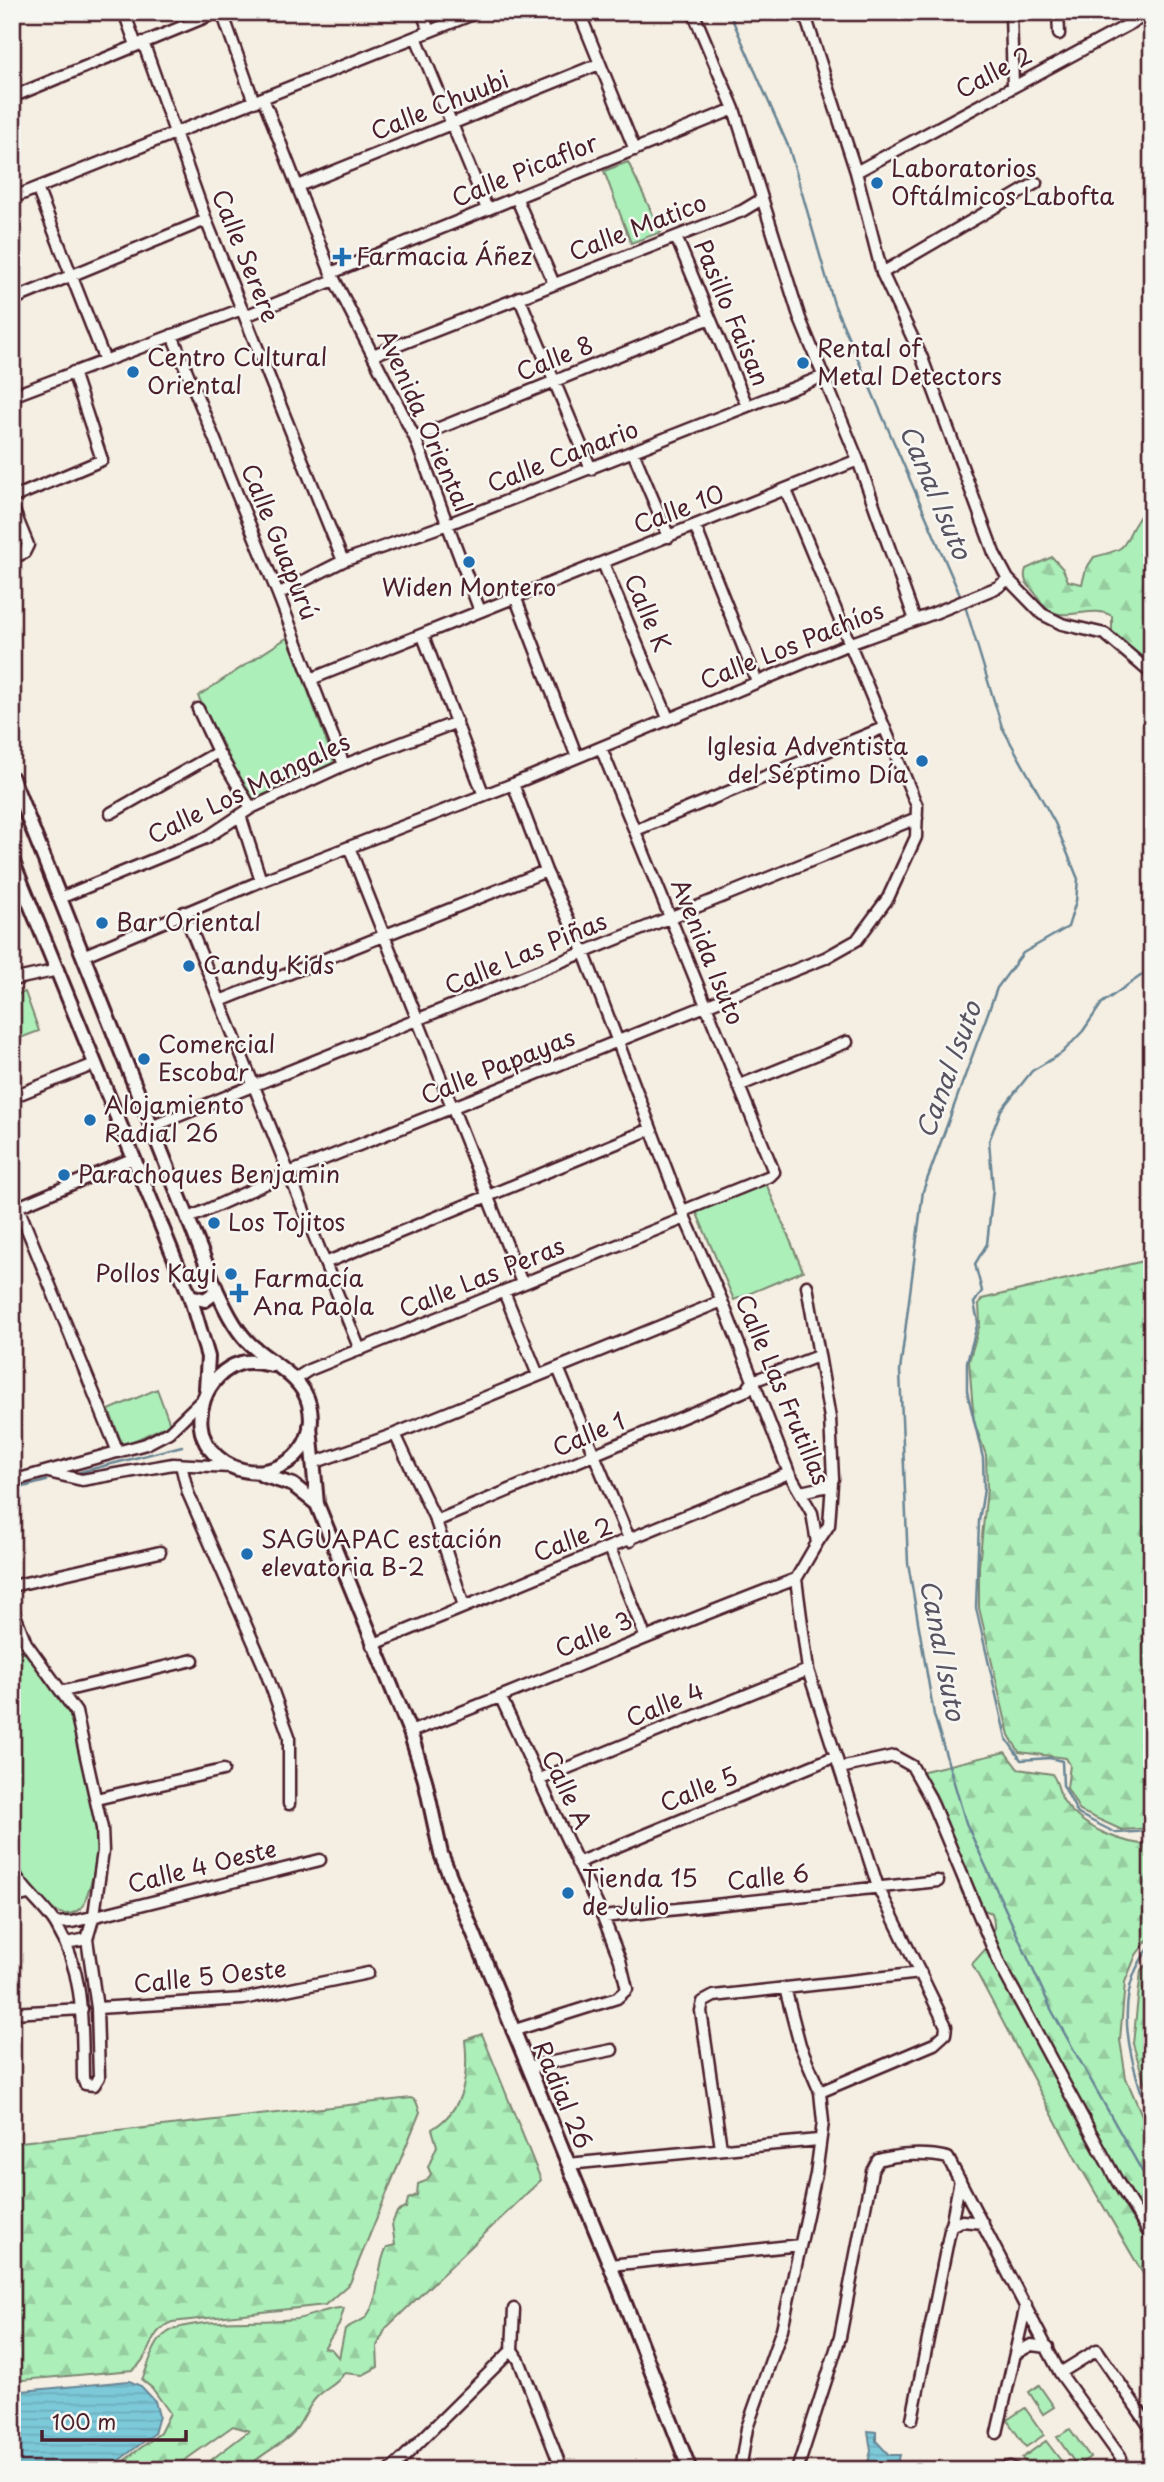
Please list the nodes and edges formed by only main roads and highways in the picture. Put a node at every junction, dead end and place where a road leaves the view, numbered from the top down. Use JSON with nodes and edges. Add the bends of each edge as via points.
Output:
{"nodes":[{"id":1,"x":12,"y":778,"type":"edge"},
{"id":2,"x":12,"y":860,"type":"edge"},
{"id":3,"x":217,"y":1291,"type":"junction"},
{"id":4,"x":190,"y":1296,"type":"junction"},
{"id":5,"x":272,"y":1365,"type":"junction"},
{"id":6,"x":204,"y":1396,"type":"junction"},
{"id":7,"x":310,"y":1426,"type":"junction"},
{"id":8,"x":252,"y":1473,"type":"junction"},
{"id":9,"x":317,"y":1504,"type":"junction"},
{"id":10,"x":690,"y":2470,"type":"edge"}],
"edges":[{"from":1,"to":3,"type":"main road"},
{"from":2,"to":4,"type":"main road"},
{"from":3,"to":4,"type":"main road","via":[[205,1300]]},
{"from":3,"to":5,"type":"main road","via":[[245,1339]]},
{"from":4,"to":6,"type":"main road","via":[[208,1357]]},
{"from":5,"to":6,"type":"main road","via":[[241,1363],[224,1371]]},
{"from":5,"to":7,"type":"main road","via":[[295,1379],[308,1400]]},
{"from":6,"to":8,"type":"main road","via":[[201,1430],[217,1458]]},
{"from":7,"to":8,"type":"main road","via":[[292,1460],[279,1469]]},
{"from":7,"to":9,"type":"main road"},
{"from":8,"to":9,"type":"main road","via":[[293,1486]]},
{"from":9,"to":10,"type":"main road","name":"Radial 26","via":[[410,1732],[441,1854]]}]}
